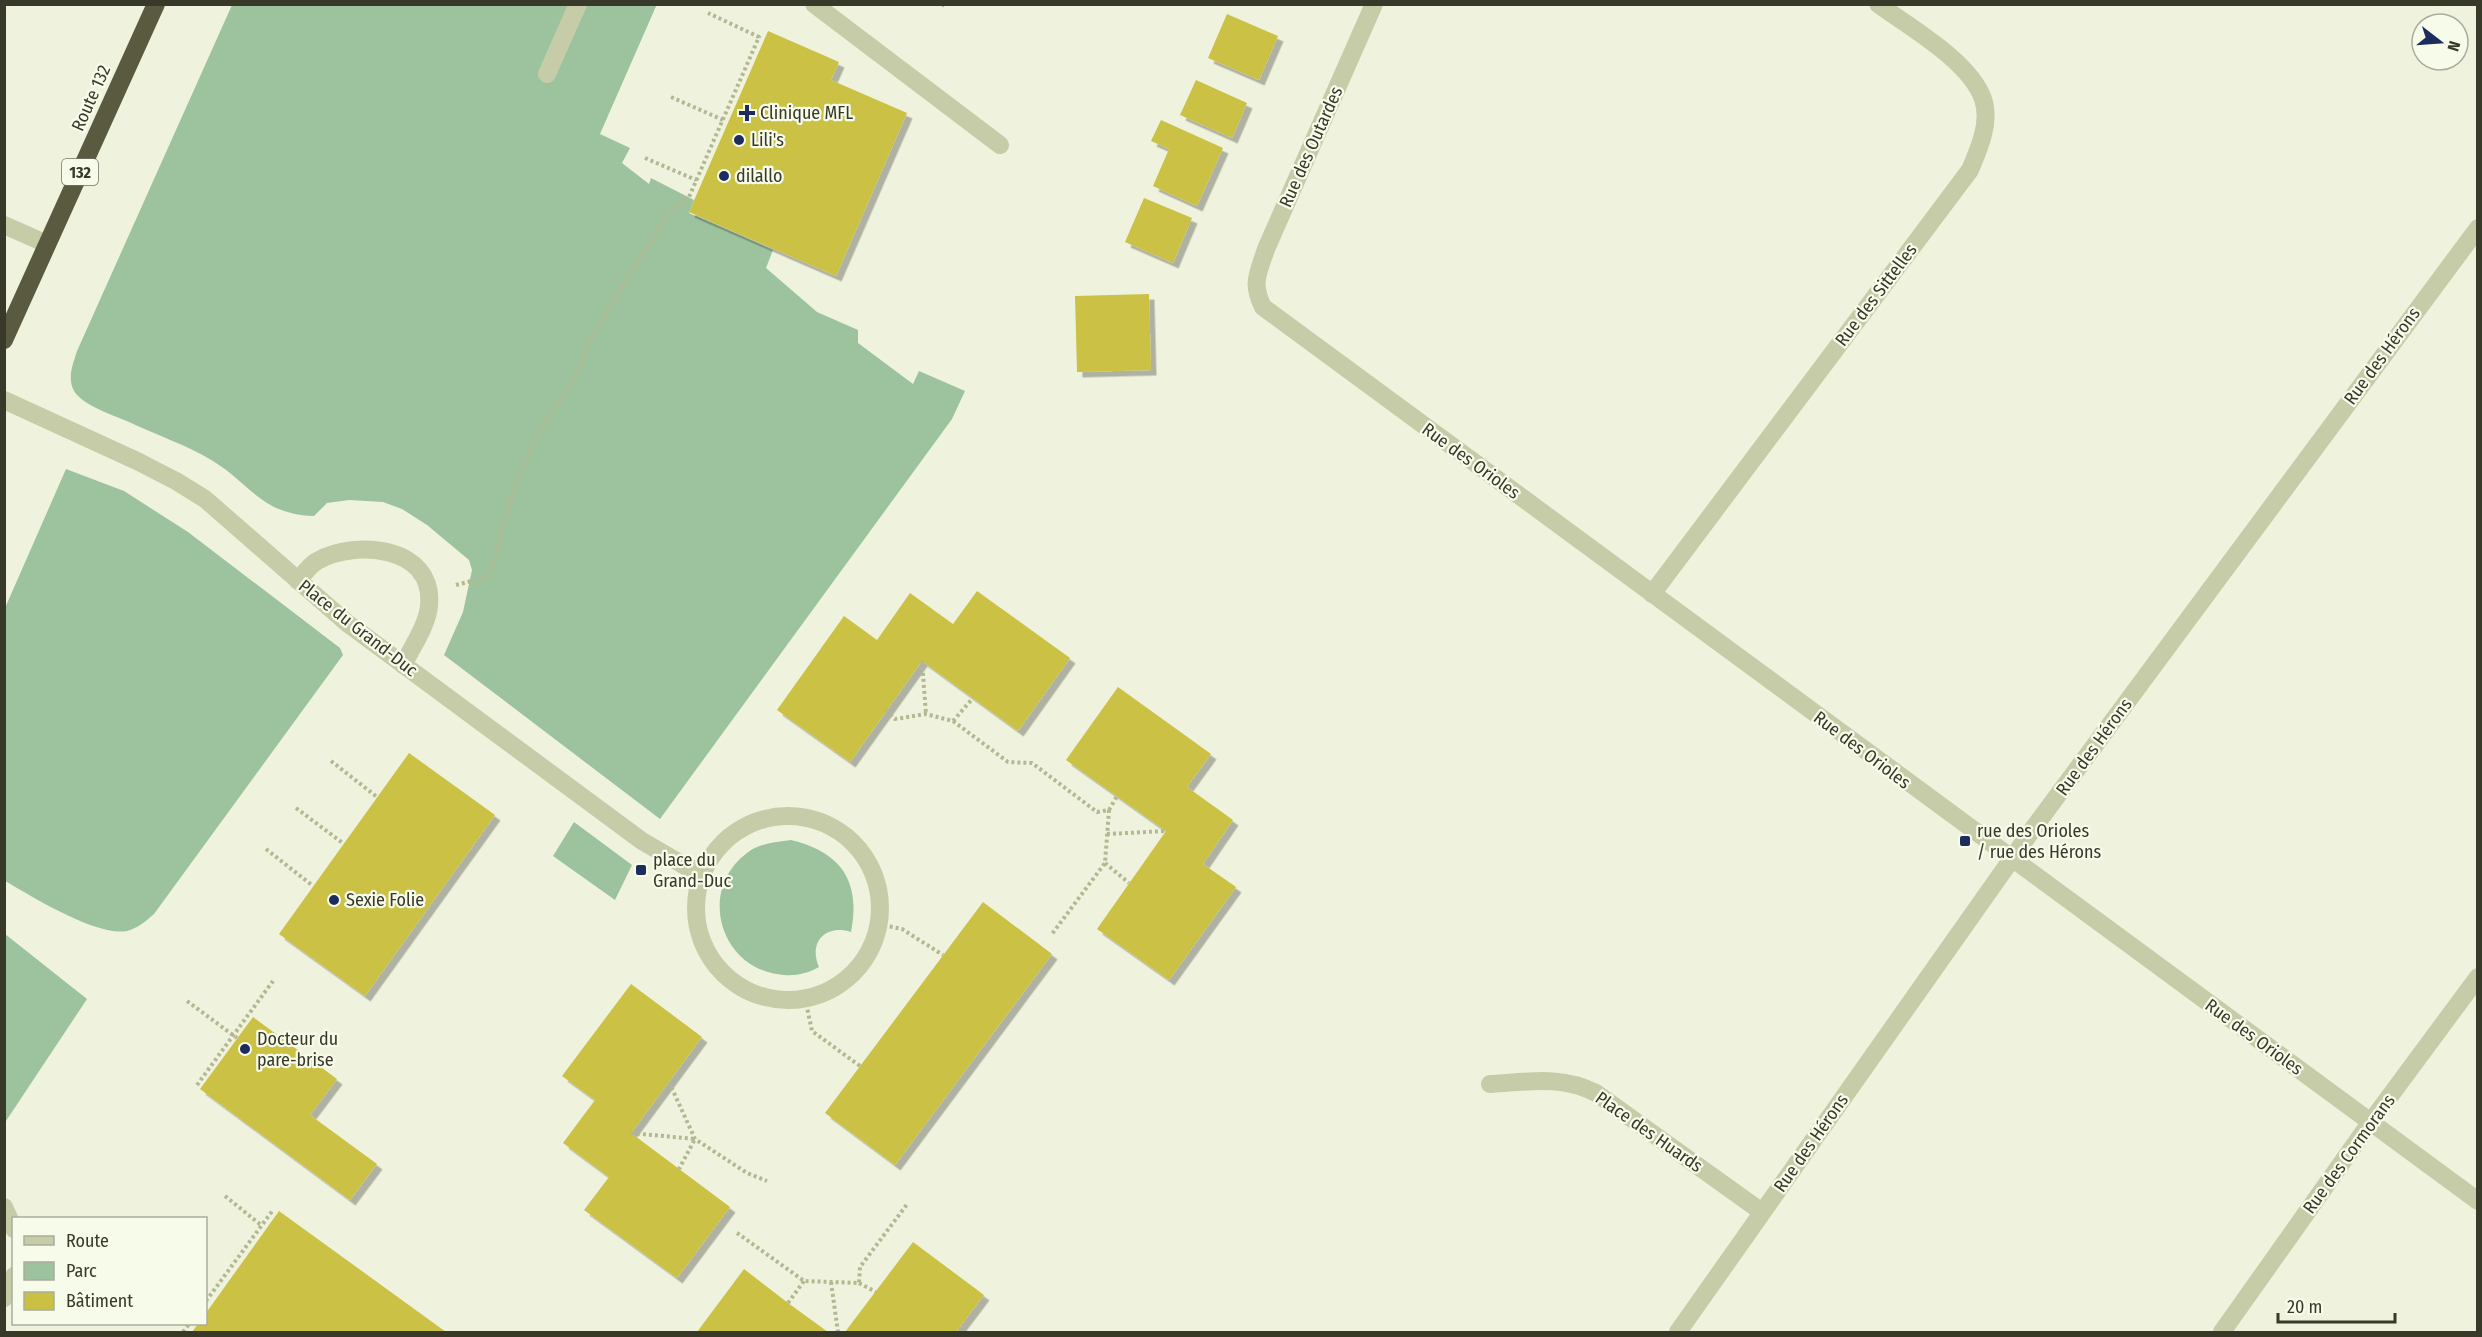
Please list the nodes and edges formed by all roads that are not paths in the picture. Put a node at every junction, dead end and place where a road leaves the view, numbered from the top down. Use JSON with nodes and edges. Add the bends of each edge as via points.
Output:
{"nodes":[{"id":1,"x":156,"y":4,"type":"edge"},
{"id":2,"x":578,"y":4,"type":"edge"},
{"id":3,"x":814,"y":4,"type":"edge"},
{"id":4,"x":1374,"y":4,"type":"edge"},
{"id":5,"x":1878,"y":4,"type":"edge"},
{"id":6,"x":547,"y":74,"type":"dead end"},
{"id":7,"x":1000,"y":145,"type":"dead end"},
{"id":8,"x":4,"y":225,"type":"edge"},
{"id":9,"x":2478,"y":228,"type":"edge"},
{"id":10,"x":47,"y":244,"type":"junction"},
{"id":11,"x":1255,"y":291,"type":"joint"},
{"id":12,"x":4,"y":340,"type":"edge"},
{"id":13,"x":4,"y":400,"type":"edge"},
{"id":14,"x":298,"y":581,"type":"junction"},
{"id":15,"x":1652,"y":594,"type":"junction"},
{"id":16,"x":403,"y":665,"type":"junction"},
{"id":17,"x":2012,"y":859,"type":"junction"},
{"id":18,"x":704,"y":872,"type":"junction"},
{"id":19,"x":2478,"y":977,"type":"edge"},
{"id":20,"x":1490,"y":1084,"type":"dead end"},
{"id":21,"x":2370,"y":1122,"type":"junction"},
{"id":22,"x":2478,"y":1201,"type":"edge"},
{"id":23,"x":4,"y":1207,"type":"edge"},
{"id":24,"x":1762,"y":1212,"type":"junction"},
{"id":25,"x":12,"y":1225,"type":"edge"},
{"id":26,"x":12,"y":1280,"type":"edge"},
{"id":27,"x":4,"y":1298,"type":"edge"},
{"id":28,"x":1678,"y":1332,"type":"edge"},
{"id":29,"x":2222,"y":1332,"type":"edge"}],
"edges":[{"from":1,"to":10,"type":"highway","name":"Route 132","number":"132"},
{"from":2,"to":6,"type":"street"},
{"from":3,"to":7,"type":"street"},
{"from":4,"to":11,"type":"street","name":"Rue des Outardes","via":[[1266,249]]},
{"from":5,"to":15,"type":"street","name":"Rue des Sittelles","via":[[1950,57],[1976,85],[1985,119],[1977,153],[1970,170]]},
{"from":8,"to":10,"type":"street"},
{"from":9,"to":17,"type":"street","name":"Rue des Hérons"},
{"from":10,"to":12,"type":"highway","name":"Route 132","number":"132"},
{"from":11,"to":15,"type":"street","name":"Rue des Orioles","via":[[1263,307],[1278,320]]},
{"from":13,"to":14,"type":"street","name":"Place du Grand-Duc","via":[[176,481],[205,499]]},
{"from":14,"to":16,"type":"street","name":"Place du Grand-Duc"},
{"from":14,"to":16,"type":"street","via":[[308,568],[328,556],[365,550],[404,556],[425,580],[429,607]]},
{"from":15,"to":17,"type":"street","name":"Rue des Orioles"},
{"from":16,"to":18,"type":"street","name":"Place du Grand-Duc","via":[[642,841],[684,866]]},
{"from":17,"to":21,"type":"street","name":"Rue des Orioles"},
{"from":17,"to":24,"type":"street","name":"Rue des Hérons"},
{"from":18,"to":18,"type":"street","via":[[697,918],[705,948],[725,975],[753,993],[785,1000],[805,998],[834,987],[867,954],[878,924],[876,880],[848,839],[820,822],[787,816],[742,828],[710,859]]},
{"from":19,"to":21,"type":"street","name":"Rue des Cormorans"},
{"from":20,"to":24,"type":"street","name":"Place des Huards","via":[[1553,1080],[1584,1087]]},
{"from":21,"to":22,"type":"street","name":"Rue des Orioles"},
{"from":21,"to":29,"type":"street","name":"Rue des Cormorans"},
{"from":23,"to":25,"type":"street"},
{"from":24,"to":28,"type":"street","name":"Rue des Hérons"},
{"from":26,"to":27,"type":"street"}]}
